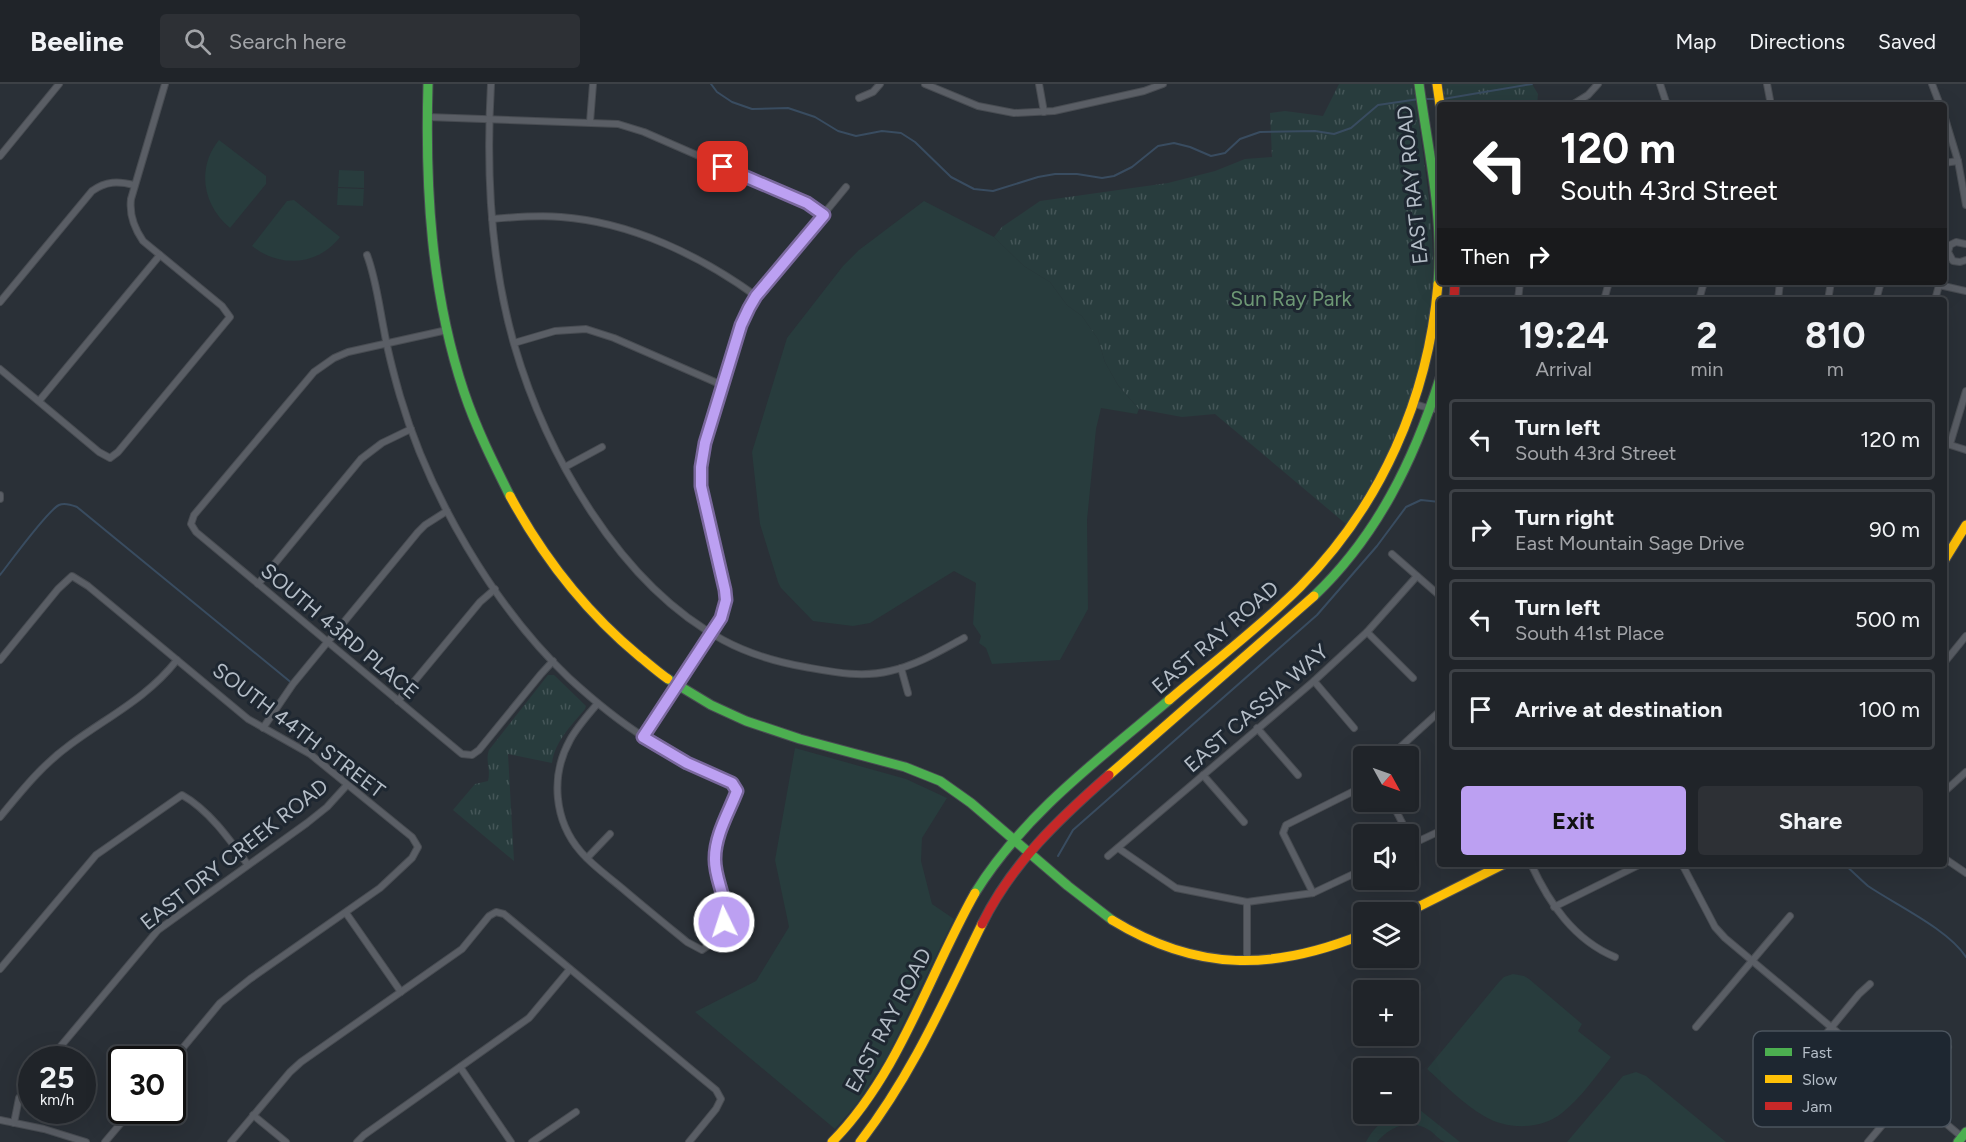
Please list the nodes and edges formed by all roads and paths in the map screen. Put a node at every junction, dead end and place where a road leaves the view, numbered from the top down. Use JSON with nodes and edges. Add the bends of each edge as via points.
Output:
{"nodes":[{"id":1,"x":59,"y":84,"type":"edge"},
{"id":2,"x":165,"y":84,"type":"edge"},
{"id":3,"x":429,"y":84,"type":"edge"},
{"id":4,"x":491,"y":84,"type":"edge"},
{"id":5,"x":593,"y":84,"type":"edge"},
{"id":6,"x":880,"y":84,"type":"edge"},
{"id":7,"x":925,"y":84,"type":"edge"},
{"id":8,"x":1039,"y":84,"type":"edge"},
{"id":9,"x":1163,"y":84,"type":"edge"},
{"id":10,"x":1437,"y":84,"type":"edge"},
{"id":11,"x":1598,"y":84,"type":"edge"},
{"id":12,"x":1660,"y":84,"type":"edge"},
{"id":13,"x":1767,"y":84,"type":"edge"},
{"id":14,"x":1932,"y":84,"type":"edge"},
{"id":15,"x":1420,"y":85,"type":"edge"},
{"id":16,"x":859,"y":98,"type":"dead end"},
{"id":17,"x":1440,"y":102,"type":"edge"},
{"id":18,"x":1577,"y":102,"type":"edge"},
{"id":19,"x":1666,"y":102,"type":"edge"},
{"id":20,"x":1770,"y":102,"type":"edge"},
{"id":21,"x":1939,"y":102,"type":"edge"},
{"id":22,"x":1044,"y":112,"type":"junction"},
{"id":23,"x":427,"y":117,"type":"junction"},
{"id":24,"x":489,"y":119,"type":"junction"},
{"id":25,"x":590,"y":122,"type":"junction"},
{"id":26,"x":1947,"y":125,"type":"edge"},
{"id":27,"x":0,"y":156,"type":"edge"},
{"id":28,"x":1958,"y":161,"type":"junction"},
{"id":29,"x":1947,"y":163,"type":"edge"},
{"id":30,"x":134,"y":186,"type":"junction"},
{"id":31,"x":846,"y":187,"type":"dead end"},
{"id":32,"x":1966,"y":205,"type":"edge"},
{"id":33,"x":1437,"y":213,"type":"edge"},
{"id":34,"x":824,"y":215,"type":"junction"},
{"id":35,"x":492,"y":219,"type":"junction"},
{"id":36,"x":1966,"y":242,"type":"edge"},
{"id":37,"x":160,"y":255,"type":"junction"},
{"id":38,"x":368,"y":255,"type":"dead end"},
{"id":39,"x":1966,"y":260,"type":"edge"},
{"id":40,"x":1438,"y":285,"type":"edge"},
{"id":41,"x":1939,"y":285,"type":"edge"},
{"id":42,"x":1966,"y":291,"type":"edge"},
{"id":43,"x":756,"y":296,"type":"junction"},
{"id":44,"x":0,"y":302,"type":"edge"},
{"id":45,"x":447,"y":330,"type":"junction"},
{"id":46,"x":386,"y":343,"type":"junction"},
{"id":47,"x":514,"y":343,"type":"junction"},
{"id":48,"x":0,"y":369,"type":"edge"},
{"id":49,"x":722,"y":386,"type":"junction"},
{"id":50,"x":1966,"y":391,"type":"edge"},
{"id":51,"x":39,"y":401,"type":"junction"},
{"id":52,"x":1415,"y":404,"type":"junction"},
{"id":53,"x":1436,"y":409,"type":"edge"},
{"id":54,"x":411,"y":429,"type":"junction"},
{"id":55,"x":1947,"y":444,"type":"edge"},
{"id":56,"x":602,"y":447,"type":"dead end"},
{"id":57,"x":1966,"y":450,"type":"edge"},
{"id":58,"x":565,"y":467,"type":"junction"},
{"id":59,"x":447,"y":511,"type":"junction"},
{"id":60,"x":1966,"y":525,"type":"edge"},
{"id":61,"x":1392,"y":554,"type":"dead end"},
{"id":62,"x":1947,"y":556,"type":"edge"},
{"id":63,"x":1417,"y":576,"type":"junction"},
{"id":64,"x":258,"y":584,"type":"junction"},
{"id":65,"x":495,"y":589,"type":"junction"},
{"id":66,"x":1437,"y":593,"type":"edge"},
{"id":67,"x":1367,"y":632,"type":"junction"},
{"id":68,"x":711,"y":633,"type":"junction"},
{"id":69,"x":1966,"y":636,"type":"edge"},
{"id":70,"x":963,"y":638,"type":"dead end"},
{"id":71,"x":328,"y":642,"type":"junction"},
{"id":72,"x":1947,"y":659,"type":"edge"},
{"id":73,"x":0,"y":660,"type":"edge"},
{"id":74,"x":177,"y":660,"type":"junction"},
{"id":75,"x":553,"y":661,"type":"junction"},
{"id":76,"x":901,"y":668,"type":"junction"},
{"id":77,"x":1413,"y":678,"type":"dead end"},
{"id":78,"x":1314,"y":681,"type":"junction"},
{"id":79,"x":677,"y":685,"type":"junction"},
{"id":80,"x":908,"y":693,"type":"dead end"},
{"id":81,"x":398,"y":701,"type":"junction"},
{"id":82,"x":598,"y":703,"type":"junction"},
{"id":83,"x":1162,"y":706,"type":"junction"},
{"id":84,"x":1437,"y":714,"type":"edge"},
{"id":85,"x":1174,"y":718,"type":"junction"},
{"id":86,"x":263,"y":728,"type":"junction"},
{"id":87,"x":1257,"y":728,"type":"junction"},
{"id":88,"x":1354,"y":728,"type":"dead end"},
{"id":89,"x":643,"y":737,"type":"junction"},
{"id":90,"x":1402,"y":746,"type":"edge"},
{"id":91,"x":1966,"y":772,"type":"edge"},
{"id":92,"x":1203,"y":775,"type":"junction"},
{"id":93,"x":1299,"y":775,"type":"dead end"},
{"id":94,"x":347,"y":785,"type":"junction"},
{"id":95,"x":1947,"y":789,"type":"edge"},
{"id":96,"x":1353,"y":792,"type":"edge"},
{"id":97,"x":0,"y":817,"type":"edge"},
{"id":98,"x":1244,"y":822,"type":"dead end"},
{"id":99,"x":1437,"y":832,"type":"edge"},
{"id":100,"x":610,"y":834,"type":"dead end"},
{"id":101,"x":1419,"y":841,"type":"edge"},
{"id":102,"x":1017,"y":842,"type":"junction"},
{"id":103,"x":1118,"y":848,"type":"junction"},
{"id":104,"x":1029,"y":852,"type":"junction"},
{"id":105,"x":1108,"y":856,"type":"dead end"},
{"id":106,"x":587,"y":858,"type":"junction"},
{"id":107,"x":1947,"y":860,"type":"edge"},
{"id":108,"x":248,"y":864,"type":"junction"},
{"id":109,"x":1498,"y":867,"type":"edge"},
{"id":110,"x":1533,"y":867,"type":"edge"},
{"id":111,"x":1635,"y":867,"type":"edge"},
{"id":112,"x":1684,"y":867,"type":"edge"},
{"id":113,"x":1966,"y":873,"type":"edge"},
{"id":114,"x":1353,"y":875,"type":"edge"},
{"id":115,"x":1313,"y":892,"type":"junction"},
{"id":116,"x":1247,"y":902,"type":"junction"},
{"id":117,"x":1419,"y":906,"type":"edge"},
{"id":118,"x":1554,"y":907,"type":"junction"},
{"id":119,"x":346,"y":913,"type":"junction"},
{"id":120,"x":1790,"y":916,"type":"dead end"},
{"id":121,"x":1353,"y":939,"type":"edge"},
{"id":122,"x":1615,"y":957,"type":"dead end"},
{"id":123,"x":1752,"y":961,"type":"junction"},
{"id":124,"x":1247,"y":963,"type":"junction"},
{"id":125,"x":0,"y":969,"type":"edge"},
{"id":126,"x":570,"y":969,"type":"junction"},
{"id":127,"x":1870,"y":984,"type":"dead end"},
{"id":128,"x":401,"y":992,"type":"junction"},
{"id":129,"x":1696,"y":1027,"type":"dead end"},
{"id":130,"x":1831,"y":1027,"type":"junction"},
{"id":131,"x":1828,"y":1031,"type":"edge"},
{"id":132,"x":1836,"y":1031,"type":"edge"},
{"id":133,"x":61,"y":1046,"type":"edge"},
{"id":134,"x":185,"y":1046,"type":"edge"},
{"id":135,"x":460,"y":1067,"type":"junction"},
{"id":136,"x":18,"y":1103,"type":"edge"},
{"id":137,"x":576,"y":1112,"type":"dead end"},
{"id":138,"x":254,"y":1115,"type":"junction"},
{"id":139,"x":0,"y":1120,"type":"edge"},
{"id":140,"x":14,"y":1123,"type":"junction"},
{"id":141,"x":120,"y":1124,"type":"edge"},
{"id":142,"x":1881,"y":1127,"type":"edge"},
{"id":143,"x":1950,"y":1127,"type":"edge"},
{"id":144,"x":844,"y":1130,"type":"junction"},
{"id":145,"x":55,"y":1133,"type":"junction"},
{"id":146,"x":1962,"y":1137,"type":"edge"},
{"id":147,"x":52,"y":1142,"type":"edge"},
{"id":148,"x":86,"y":1142,"type":"edge"},
{"id":149,"x":105,"y":1142,"type":"edge"},
{"id":150,"x":231,"y":1142,"type":"edge"},
{"id":151,"x":286,"y":1142,"type":"edge"},
{"id":152,"x":357,"y":1142,"type":"edge"},
{"id":153,"x":511,"y":1142,"type":"edge"},
{"id":154,"x":532,"y":1142,"type":"edge"},
{"id":155,"x":689,"y":1142,"type":"edge"},
{"id":156,"x":832,"y":1142,"type":"edge"},
{"id":157,"x":858,"y":1142,"type":"edge"},
{"id":158,"x":1868,"y":1142,"type":"edge"}],
"edges":[{"from":1,"to":27,"type":"street"},
{"from":2,"to":30,"type":"street"},
{"from":3,"to":23,"type":"main road"},
{"from":4,"to":24,"type":"street"},
{"from":5,"to":25,"type":"street"},
{"from":6,"to":16,"type":"street"},
{"from":7,"to":22,"type":"street","via":[[978,106],[1014,113]]},
{"from":8,"to":22,"type":"street"},
{"from":9,"to":22,"type":"street"},
{"from":10,"to":17,"type":"main road","name":"EAST RAY ROAD"},
{"from":11,"to":18,"type":"street"},
{"from":12,"to":19,"type":"street"},
{"from":13,"to":20,"type":"street"},
{"from":14,"to":21,"type":"street"},
{"from":15,"to":33,"type":"main road","name":"EAST RAY ROAD"},
{"from":23,"to":24,"type":"street"},
{"from":23,"to":45,"type":"main road","via":[[430,212]]},
{"from":24,"to":25,"type":"street"},
{"from":24,"to":35,"type":"street"},
{"from":25,"to":34,"type":"street","via":[[618,124],[644,132],[807,203]]},
{"from":26,"to":28,"type":"street"},
{"from":28,"to":29,"type":"street"},
{"from":28,"to":32,"type":"street"},
{"from":30,"to":37,"type":"street","via":[[130,207],[133,224],[143,241]]},
{"from":30,"to":44,"type":"street","via":[[115,182],[92,191]]},
{"from":31,"to":34,"type":"street"},
{"from":34,"to":43,"type":"street"},
{"from":35,"to":43,"type":"street","via":[[564,217],[616,227],[714,267]]},
{"from":35,"to":47,"type":"street"},
{"from":36,"to":39,"type":"street","via":[[1953,243],[1948,252],[1956,262]]},
{"from":37,"to":51,"type":"street"},
{"from":37,"to":51,"type":"street","via":[[230,317],[126,443],[110,458]]},
{"from":38,"to":46,"type":"street"},
{"from":40,"to":52,"type":"main road","name":"EAST RAY ROAD","via":[[1434,327]]},
{"from":41,"to":42,"type":"street"},
{"from":43,"to":49,"type":"street","via":[[741,325]]},
{"from":45,"to":46,"type":"street"},
{"from":45,"to":79,"type":"main road","via":[[473,417],[509,494],[534,535],[561,575],[615,636]]},
{"from":46,"to":54,"type":"street"},
{"from":46,"to":64,"type":"street","name":"SOUTH 43RD PLACE","via":[[348,352],[314,372],[194,515],[191,524],[196,532]]},
{"from":47,"to":49,"type":"street","via":[[555,331],[586,329]]},
{"from":47,"to":58,"type":"street","via":[[534,403]]},
{"from":48,"to":51,"type":"street"},
{"from":49,"to":68,"type":"street","via":[[705,443],[701,473],[704,505],[726,600]]},
{"from":50,"to":55,"type":"street"},
{"from":52,"to":53,"type":"street"},
{"from":52,"to":83,"type":"main road","name":"EAST RAY ROAD","via":[[1383,477],[1335,549],[1301,586]]},
{"from":53,"to":85,"type":"main road","name":"EAST RAY ROAD","via":[[1398,486],[1348,560],[1314,597]]},
{"from":54,"to":59,"type":"street"},
{"from":54,"to":64,"type":"street","via":[[361,459]]},
{"from":55,"to":57,"type":"street"},
{"from":56,"to":58,"type":"street"},
{"from":58,"to":68,"type":"street","via":[[631,562],[673,604]]},
{"from":59,"to":65,"type":"street"},
{"from":59,"to":71,"type":"street","via":[[418,532]]},
{"from":60,"to":62,"type":"main road"},
{"from":61,"to":63,"type":"street"},
{"from":63,"to":66,"type":"street"},
{"from":63,"to":67,"type":"street","name":"EAST CASSIA WAY"},
{"from":64,"to":71,"type":"street","name":"SOUTH 43RD PLACE"},
{"from":65,"to":75,"type":"street"},
{"from":65,"to":81,"type":"street"},
{"from":67,"to":77,"type":"street"},
{"from":67,"to":78,"type":"street","name":"EAST CASSIA WAY"},
{"from":68,"to":76,"type":"street","via":[[753,654],[804,667],[859,675]]},
{"from":68,"to":79,"type":"street"},
{"from":69,"to":72,"type":"street"},
{"from":70,"to":76,"type":"street","via":[[933,656]]},
{"from":71,"to":81,"type":"street","name":"SOUTH 43RD PLACE"},
{"from":71,"to":86,"type":"street"},
{"from":73,"to":74,"type":"street","name":"SOUTH 44TH STREET","via":[[72,576]]},
{"from":74,"to":86,"type":"street","name":"SOUTH 44TH STREET"},
{"from":74,"to":97,"type":"street","via":[[157,684],[43,766]]},
{"from":75,"to":81,"type":"street","name":"SOUTH 43RD PLACE","via":[[472,755],[462,754]]},
{"from":75,"to":82,"type":"street"},
{"from":76,"to":80,"type":"street"},
{"from":78,"to":87,"type":"street","name":"EAST CASSIA WAY"},
{"from":78,"to":88,"type":"street"},
{"from":79,"to":89,"type":"street"},
{"from":79,"to":102,"type":"main road","via":[[755,725],[932,778],[969,801]]},
{"from":82,"to":89,"type":"street"},
{"from":82,"to":106,"type":"street","via":[[571,738],[559,769],[557,791],[566,830]]},
{"from":83,"to":85,"type":"main road"},
{"from":83,"to":102,"type":"main road","name":"EAST RAY ROAD","via":[[1051,800]]},
{"from":84,"to":90,"type":"street"},
{"from":85,"to":104,"type":"main road","name":"EAST RAY ROAD","via":[[1067,812]]},
{"from":86,"to":94,"type":"street","name":"SOUTH 44TH STREET","via":[[310,754]]},
{"from":87,"to":92,"type":"street","name":"EAST CASSIA WAY"},
{"from":87,"to":93,"type":"street"},
{"from":89,"to":106,"type":"street","via":[[732,783],[737,791],[715,858],[725,905],[724,922],[702,950],[687,942]]},
{"from":91,"to":95,"type":"street"},
{"from":92,"to":98,"type":"street"},
{"from":92,"to":103,"type":"street","name":"EAST CASSIA WAY"},
{"from":94,"to":108,"type":"street","name":"EAST DRY CREEK ROAD","via":[[327,807]]},
{"from":94,"to":119,"type":"street","name":"SOUTH 44TH STREET","via":[[412,837],[418,847],[395,876]]},
{"from":96,"to":115,"type":"street","via":[[1286,825],[1283,833]]},
{"from":99,"to":101,"type":"street"},
{"from":100,"to":106,"type":"street"},
{"from":102,"to":104,"type":"main road"},
{"from":102,"to":144,"type":"main road","name":"EAST RAY ROAD","via":[[993,866],[974,897],[884,1075]]},
{"from":103,"to":105,"type":"street","name":"EAST CASSIA WAY"},
{"from":103,"to":116,"type":"street","via":[[1176,888]]},
{"from":104,"to":124,"type":"main road","via":[[1108,917],[1153,942],[1192,955]]},
{"from":104,"to":157,"type":"main road","name":"EAST RAY ROAD","via":[[992,905],[901,1086]]},
{"from":107,"to":113,"type":"street"},
{"from":108,"to":125,"type":"street","via":[[215,824],[182,795],[96,855]]},
{"from":108,"to":133,"type":"street","name":"EAST DRY CREEK ROAD","via":[[158,930]]},
{"from":109,"to":117,"type":"main road"},
{"from":110,"to":118,"type":"street"},
{"from":111,"to":118,"type":"street"},
{"from":112,"to":123,"type":"street","via":[[1715,927]]},
{"from":114,"to":115,"type":"street"},
{"from":115,"to":116,"type":"street"},
{"from":116,"to":124,"type":"street"},
{"from":118,"to":122,"type":"street","via":[[1597,950]]},
{"from":119,"to":128,"type":"street"},
{"from":119,"to":134,"type":"street","via":[[226,998]]},
{"from":120,"to":123,"type":"street"},
{"from":121,"to":124,"type":"main road","via":[[1302,957]]},
{"from":123,"to":129,"type":"street"},
{"from":123,"to":130,"type":"street"},
{"from":126,"to":128,"type":"street","via":[[504,914],[496,912],[462,949]]},
{"from":126,"to":135,"type":"street","via":[[529,1018]]},
{"from":126,"to":155,"type":"street","via":[[716,1090],[721,1099],[716,1109]]},
{"from":127,"to":130,"type":"street"},
{"from":128,"to":138,"type":"street","via":[[301,1062]]},
{"from":130,"to":131,"type":"street"},
{"from":130,"to":132,"type":"street"},
{"from":135,"to":152,"type":"street"},
{"from":135,"to":153,"type":"street"},
{"from":136,"to":140,"type":"street"},
{"from":137,"to":154,"type":"street"},
{"from":138,"to":150,"type":"street"},
{"from":138,"to":151,"type":"street"},
{"from":139,"to":140,"type":"street"},
{"from":140,"to":145,"type":"street"},
{"from":141,"to":149,"type":"street"},
{"from":142,"to":158,"type":"street"},
{"from":143,"to":146,"type":"street"},
{"from":144,"to":156,"type":"main road","name":"EAST RAY ROAD"},
{"from":144,"to":157,"type":"main road"},
{"from":145,"to":147,"type":"street"},
{"from":145,"to":148,"type":"street"}]}
